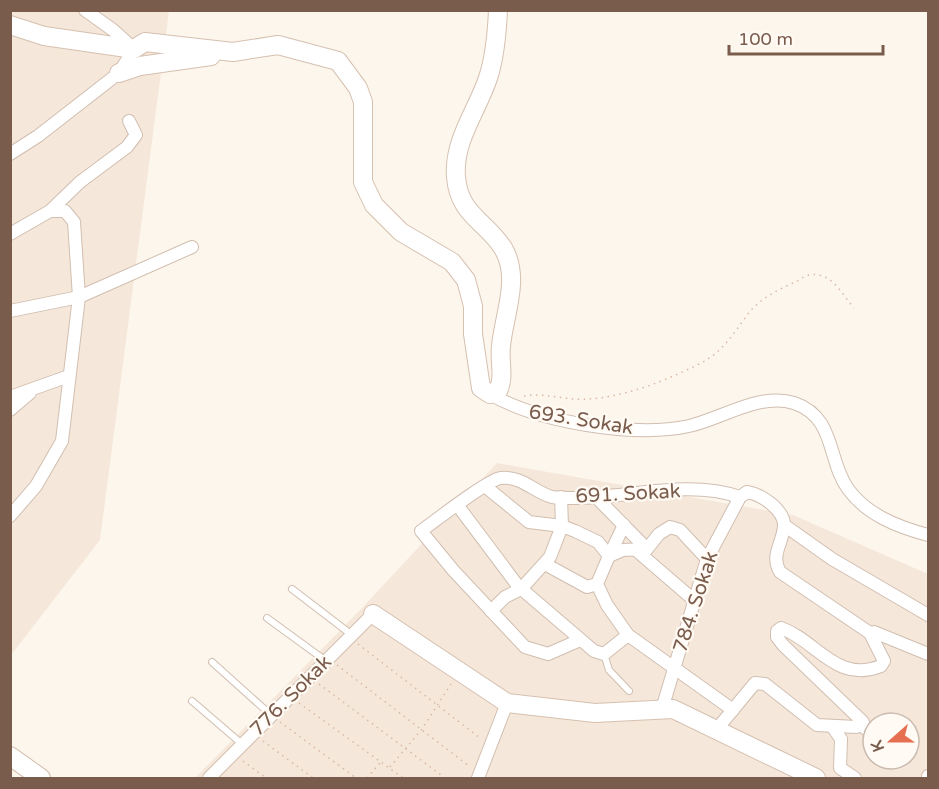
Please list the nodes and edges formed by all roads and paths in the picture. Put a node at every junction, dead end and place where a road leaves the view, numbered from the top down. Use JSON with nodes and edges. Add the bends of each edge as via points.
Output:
{"nodes":[{"id":1,"x":85,"y":10,"type":"edge"},
{"id":2,"x":498,"y":10,"type":"edge"},
{"id":3,"x":10,"y":25,"type":"edge"},
{"id":4,"x":134,"y":49,"type":"junction"},
{"id":5,"x":233,"y":52,"type":"junction"},
{"id":6,"x":119,"y":73,"type":"junction"},
{"id":7,"x":129,"y":121,"type":"dead end"},
{"id":8,"x":10,"y":154,"type":"edge"},
{"id":9,"x":50,"y":211,"type":"junction"},
{"id":10,"x":10,"y":234,"type":"edge"},
{"id":11,"x":192,"y":248,"type":"dead end"},
{"id":12,"x":79,"y":297,"type":"junction"},
{"id":13,"x":854,"y":308,"type":"dead end"},
{"id":14,"x":10,"y":311,"type":"edge"},
{"id":15,"x":69,"y":376,"type":"junction"},
{"id":16,"x":33,"y":390,"type":"junction"},
{"id":17,"x":490,"y":394,"type":"junction"},
{"id":18,"x":10,"y":397,"type":"edge"},
{"id":19,"x":512,"y":407,"type":"junction"},
{"id":20,"x":10,"y":410,"type":"edge"},
{"id":21,"x":486,"y":487,"type":"junction"},
{"id":22,"x":595,"y":496,"type":"junction"},
{"id":23,"x":561,"y":497,"type":"junction"},
{"id":24,"x":740,"y":498,"type":"junction"},
{"id":25,"x":458,"y":506,"type":"junction"},
{"id":26,"x":10,"y":516,"type":"edge"},
{"id":27,"x":624,"y":525,"type":"junction"},
{"id":28,"x":784,"y":525,"type":"junction"},
{"id":29,"x":562,"y":526,"type":"junction"},
{"id":30,"x":928,"y":536,"type":"edge"},
{"id":31,"x":642,"y":550,"type":"junction"},
{"id":32,"x":609,"y":556,"type":"junction"},
{"id":33,"x":707,"y":559,"type":"junction"},
{"id":34,"x":545,"y":564,"type":"junction"},
{"id":35,"x":597,"y":584,"type":"junction"},
{"id":36,"x":291,"y":589,"type":"dead end"},
{"id":37,"x":521,"y":589,"type":"junction"},
{"id":38,"x":695,"y":601,"type":"junction"},
{"id":39,"x":491,"y":612,"type":"junction"},
{"id":40,"x":373,"y":614,"type":"joint"},
{"id":41,"x":928,"y":615,"type":"edge"},
{"id":42,"x":267,"y":618,"type":"dead end"},
{"id":43,"x":870,"y":633,"type":"junction"},
{"id":44,"x":628,"y":635,"type":"junction"},
{"id":45,"x":351,"y":636,"type":"junction"},
{"id":46,"x":580,"y":640,"type":"junction"},
{"id":47,"x":604,"y":654,"type":"junction"},
{"id":48,"x":928,"y":654,"type":"edge"},
{"id":49,"x":327,"y":659,"type":"junction"},
{"id":50,"x":212,"y":662,"type":"dead end"},
{"id":51,"x":675,"y":667,"type":"junction"},
{"id":52,"x":459,"y":671,"type":"junction"},
{"id":53,"x":310,"y":677,"type":"junction"},
{"id":54,"x":629,"y":691,"type":"dead end"},
{"id":55,"x":291,"y":696,"type":"junction"},
{"id":56,"x":192,"y":701,"type":"dead end"},
{"id":57,"x":507,"y":703,"type":"junction"},
{"id":58,"x":436,"y":705,"type":"junction"},
{"id":59,"x":662,"y":710,"type":"junction"},
{"id":60,"x":733,"y":710,"type":"junction"},
{"id":61,"x":272,"y":715,"type":"junction"},
{"id":62,"x":860,"y":724,"type":"joint"},
{"id":63,"x":832,"y":726,"type":"junction"},
{"id":64,"x":422,"y":729,"type":"junction"},
{"id":65,"x":717,"y":729,"type":"junction"},
{"id":66,"x":254,"y":733,"type":"junction"},
{"id":67,"x":243,"y":744,"type":"junction"},
{"id":68,"x":490,"y":746,"type":"junction"},
{"id":69,"x":404,"y":749,"type":"junction"},
{"id":70,"x":233,"y":754,"type":"junction"},
{"id":71,"x":10,"y":756,"type":"edge"},
{"id":72,"x":381,"y":762,"type":"junction"},
{"id":73,"x":390,"y":768,"type":"junction"},
{"id":74,"x":479,"y":776,"type":"edge"},
{"id":75,"x":41,"y":778,"type":"edge"},
{"id":76,"x":209,"y":778,"type":"edge"},
{"id":77,"x":267,"y":778,"type":"edge"},
{"id":78,"x":313,"y":778,"type":"edge"},
{"id":79,"x":356,"y":778,"type":"edge"},
{"id":80,"x":367,"y":778,"type":"edge"},
{"id":81,"x":403,"y":778,"type":"edge"},
{"id":82,"x":445,"y":778,"type":"edge"},
{"id":83,"x":816,"y":778,"type":"edge"},
{"id":84,"x":855,"y":778,"type":"edge"}],
"edges":[{"from":1,"to":4,"type":"street"},
{"from":2,"to":17,"type":"street","via":[[491,68],[461,140],[456,165],[465,207],[498,241],[510,262],[510,294],[500,348],[503,381],[498,391]]},
{"from":3,"to":4,"type":"street","via":[[44,36]]},
{"from":4,"to":5,"type":"street","via":[[145,42]]},
{"from":4,"to":6,"type":"street"},
{"from":5,"to":6,"type":"street","via":[[140,66]]},
{"from":5,"to":17,"type":"street","via":[[278,45],[338,61],[358,88],[363,102],[362,173],[369,195],[383,217],[401,232],[436,250],[460,270],[470,291],[481,388]]},
{"from":6,"to":8,"type":"street"},
{"from":7,"to":9,"type":"street","via":[[136,135],[127,147],[80,182]]},
{"from":9,"to":10,"type":"street"},
{"from":9,"to":12,"type":"street","via":[[64,211],[74,222]]},
{"from":11,"to":12,"type":"street"},
{"from":12,"to":14,"type":"street"},
{"from":12,"to":15,"type":"street"},
{"from":13,"to":19,"type":"path","via":[[831,280],[821,275],[805,276],[766,298],[721,350],[693,367],[608,396],[575,399],[536,394],[521,398]]},
{"from":15,"to":16,"type":"street"},
{"from":15,"to":26,"type":"street","via":[[62,441],[36,486]]},
{"from":16,"to":18,"type":"street"},
{"from":16,"to":20,"type":"street"},
{"from":17,"to":19,"type":"street","name":"693. Sokak"},
{"from":19,"to":30,"type":"street","name":"693. Sokak","via":[[551,418],[650,431],[687,426],[748,406],[794,403],[827,429],[836,465],[847,488],[868,509],[898,527]]},
{"from":21,"to":23,"type":"street","name":"691. Sokak","via":[[499,478],[519,480],[551,497]]},
{"from":21,"to":25,"type":"street"},
{"from":21,"to":29,"type":"street","via":[[530,522]]},
{"from":22,"to":23,"type":"street","name":"691. Sokak"},
{"from":22,"to":24,"type":"street","name":"691. Sokak","via":[[693,491]]},
{"from":22,"to":27,"type":"street"},
{"from":23,"to":29,"type":"street"},
{"from":24,"to":28,"type":"street","name":"691. Sokak","via":[[747,492],[756,493],[777,510]]},
{"from":24,"to":33,"type":"street","name":"784. Sokak"},
{"from":25,"to":37,"type":"street"},
{"from":25,"to":39,"type":"street","via":[[421,531]]},
{"from":27,"to":31,"type":"street"},
{"from":27,"to":32,"type":"street"},
{"from":28,"to":41,"type":"street","via":[[832,559]]},
{"from":28,"to":43,"type":"street","via":[[777,545],[780,572]]},
{"from":29,"to":32,"type":"street","via":[[598,542]]},
{"from":29,"to":34,"type":"street"},
{"from":31,"to":32,"type":"street","via":[[623,550]]},
{"from":31,"to":33,"type":"street","via":[[670,527],[680,530]]},
{"from":31,"to":38,"type":"street"},
{"from":32,"to":35,"type":"street"},
{"from":33,"to":38,"type":"street","name":"784. Sokak"},
{"from":34,"to":35,"type":"street","via":[[587,587]]},
{"from":34,"to":37,"type":"street"},
{"from":35,"to":44,"type":"street"},
{"from":36,"to":45,"type":"lane"},
{"from":37,"to":39,"type":"street","via":[[505,597]]},
{"from":37,"to":46,"type":"street"},
{"from":38,"to":51,"type":"street","name":"784. Sokak"},
{"from":39,"to":46,"type":"street","via":[[525,647],[548,654]]},
{"from":40,"to":45,"type":"street","name":"776. Sokak"},
{"from":40,"to":52,"type":"street"},
{"from":42,"to":49,"type":"lane"},
{"from":43,"to":48,"type":"street"},
{"from":43,"to":62,"type":"street","via":[[884,661],[869,669],[841,666],[820,656],[784,628],[777,633],[783,645],[863,722]]},
{"from":44,"to":47,"type":"street"},
{"from":44,"to":51,"type":"street"},
{"from":45,"to":49,"type":"street","name":"776. Sokak"},
{"from":45,"to":58,"type":"path"},
{"from":46,"to":47,"type":"street","via":[[598,654]]},
{"from":47,"to":54,"type":"lane","via":[[609,670]]},
{"from":49,"to":53,"type":"street","name":"776. Sokak"},
{"from":49,"to":64,"type":"path"},
{"from":50,"to":61,"type":"lane"},
{"from":51,"to":59,"type":"street","name":"784. Sokak"},
{"from":51,"to":60,"type":"street"},
{"from":52,"to":57,"type":"street"},
{"from":52,"to":58,"type":"path"},
{"from":53,"to":55,"type":"street","name":"776. Sokak"},
{"from":53,"to":69,"type":"path"},
{"from":55,"to":61,"type":"street","name":"776. Sokak"},
{"from":55,"to":72,"type":"path"},
{"from":56,"to":67,"type":"lane"},
{"from":57,"to":59,"type":"street","via":[[595,713]]},
{"from":57,"to":68,"type":"street"},
{"from":58,"to":64,"type":"path"},
{"from":58,"to":68,"type":"path"},
{"from":59,"to":65,"type":"street","via":[[673,709]]},
{"from":60,"to":63,"type":"street","via":[[755,683],[765,684],[817,725]]},
{"from":60,"to":65,"type":"street"},
{"from":61,"to":66,"type":"street","name":"776. Sokak"},
{"from":61,"to":79,"type":"path"},
{"from":62,"to":63,"type":"street"},
{"from":63,"to":84,"type":"street","via":[[841,739],[840,768]]},
{"from":64,"to":69,"type":"path"},
{"from":64,"to":74,"type":"path"},
{"from":65,"to":83,"type":"street"},
{"from":66,"to":67,"type":"street","name":"776. Sokak"},
{"from":66,"to":78,"type":"path"},
{"from":67,"to":70,"type":"street","name":"776. Sokak"},
{"from":68,"to":74,"type":"street"},
{"from":69,"to":73,"type":"path"},
{"from":69,"to":82,"type":"path"},
{"from":70,"to":76,"type":"street","name":"776. Sokak"},
{"from":70,"to":77,"type":"path"},
{"from":71,"to":75,"type":"street"},
{"from":72,"to":73,"type":"path"},
{"from":72,"to":80,"type":"path"},
{"from":73,"to":81,"type":"path"}]}
